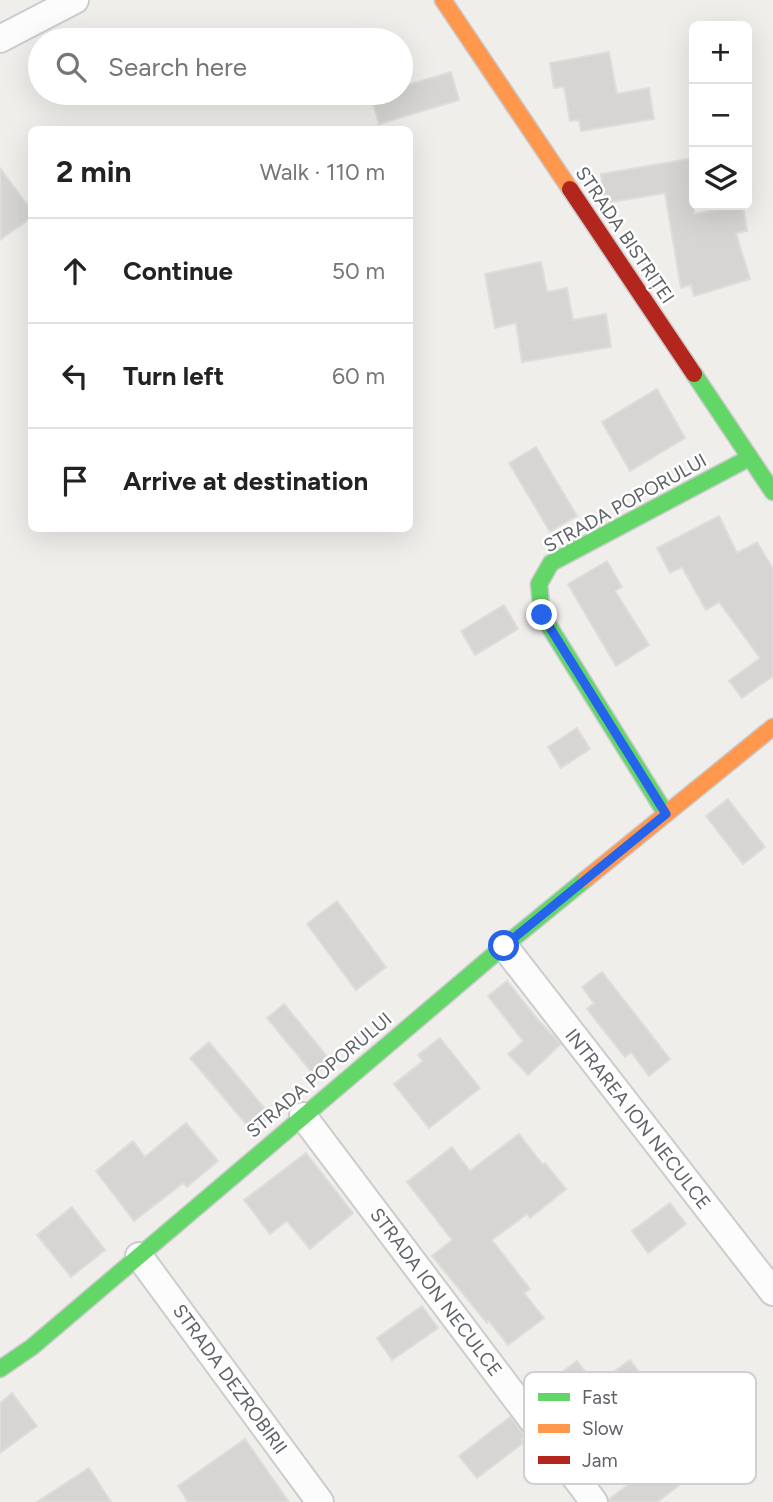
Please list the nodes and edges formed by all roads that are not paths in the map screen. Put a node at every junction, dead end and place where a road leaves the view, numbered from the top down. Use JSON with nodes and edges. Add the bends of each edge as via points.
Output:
{"nodes":[{"id":1,"x":75,"y":0,"type":"edge"},
{"id":2,"x":443,"y":0,"type":"edge"},
{"id":3,"x":0,"y":39,"type":"edge"},
{"id":4,"x":749,"y":458,"type":"junction"},
{"id":5,"x":773,"y":492,"type":"edge"},
{"id":6,"x":773,"y":727,"type":"edge"},
{"id":7,"x":666,"y":814,"type":"junction"},
{"id":8,"x":504,"y":946,"type":"junction"},
{"id":9,"x":303,"y":1116,"type":"junction"},
{"id":10,"x":139,"y":1256,"type":"junction"},
{"id":11,"x":773,"y":1292,"type":"edge"},
{"id":12,"x":0,"y":1369,"type":"edge"},
{"id":13,"x":524,"y":1409,"type":"edge"},
{"id":14,"x":580,"y":1484,"type":"edge"},
{"id":15,"x":320,"y":1502,"type":"edge"},
{"id":16,"x":594,"y":1502,"type":"edge"}],
"edges":[{"from":1,"to":3,"type":"street"},
{"from":2,"to":4,"type":"street","name":"STRADA BISTRIȚEI"},
{"from":4,"to":5,"type":"street","name":"STRADA BISTRIȚEI"},
{"from":4,"to":7,"type":"street","name":"STRADA POPORULUI","via":[[551,563],[539,584],[542,615]]},
{"from":6,"to":7,"type":"street","name":"STRADA POPORULUI"},
{"from":7,"to":8,"type":"street","name":"STRADA POPORULUI"},
{"from":8,"to":9,"type":"street","name":"STRADA POPORULUI"},
{"from":8,"to":11,"type":"street","name":"INTRAREA ION NECULCE"},
{"from":9,"to":10,"type":"street","name":"STRADA POPORULUI"},
{"from":9,"to":13,"type":"street","name":"STRADA ION NECULCE"},
{"from":10,"to":12,"type":"street","name":"STRADA POPORULUI","via":[[32,1348]]},
{"from":10,"to":15,"type":"street","name":"STRADA DEZROBIRII"},
{"from":14,"to":16,"type":"street","name":"STRADA ION NECULCE"}]}
